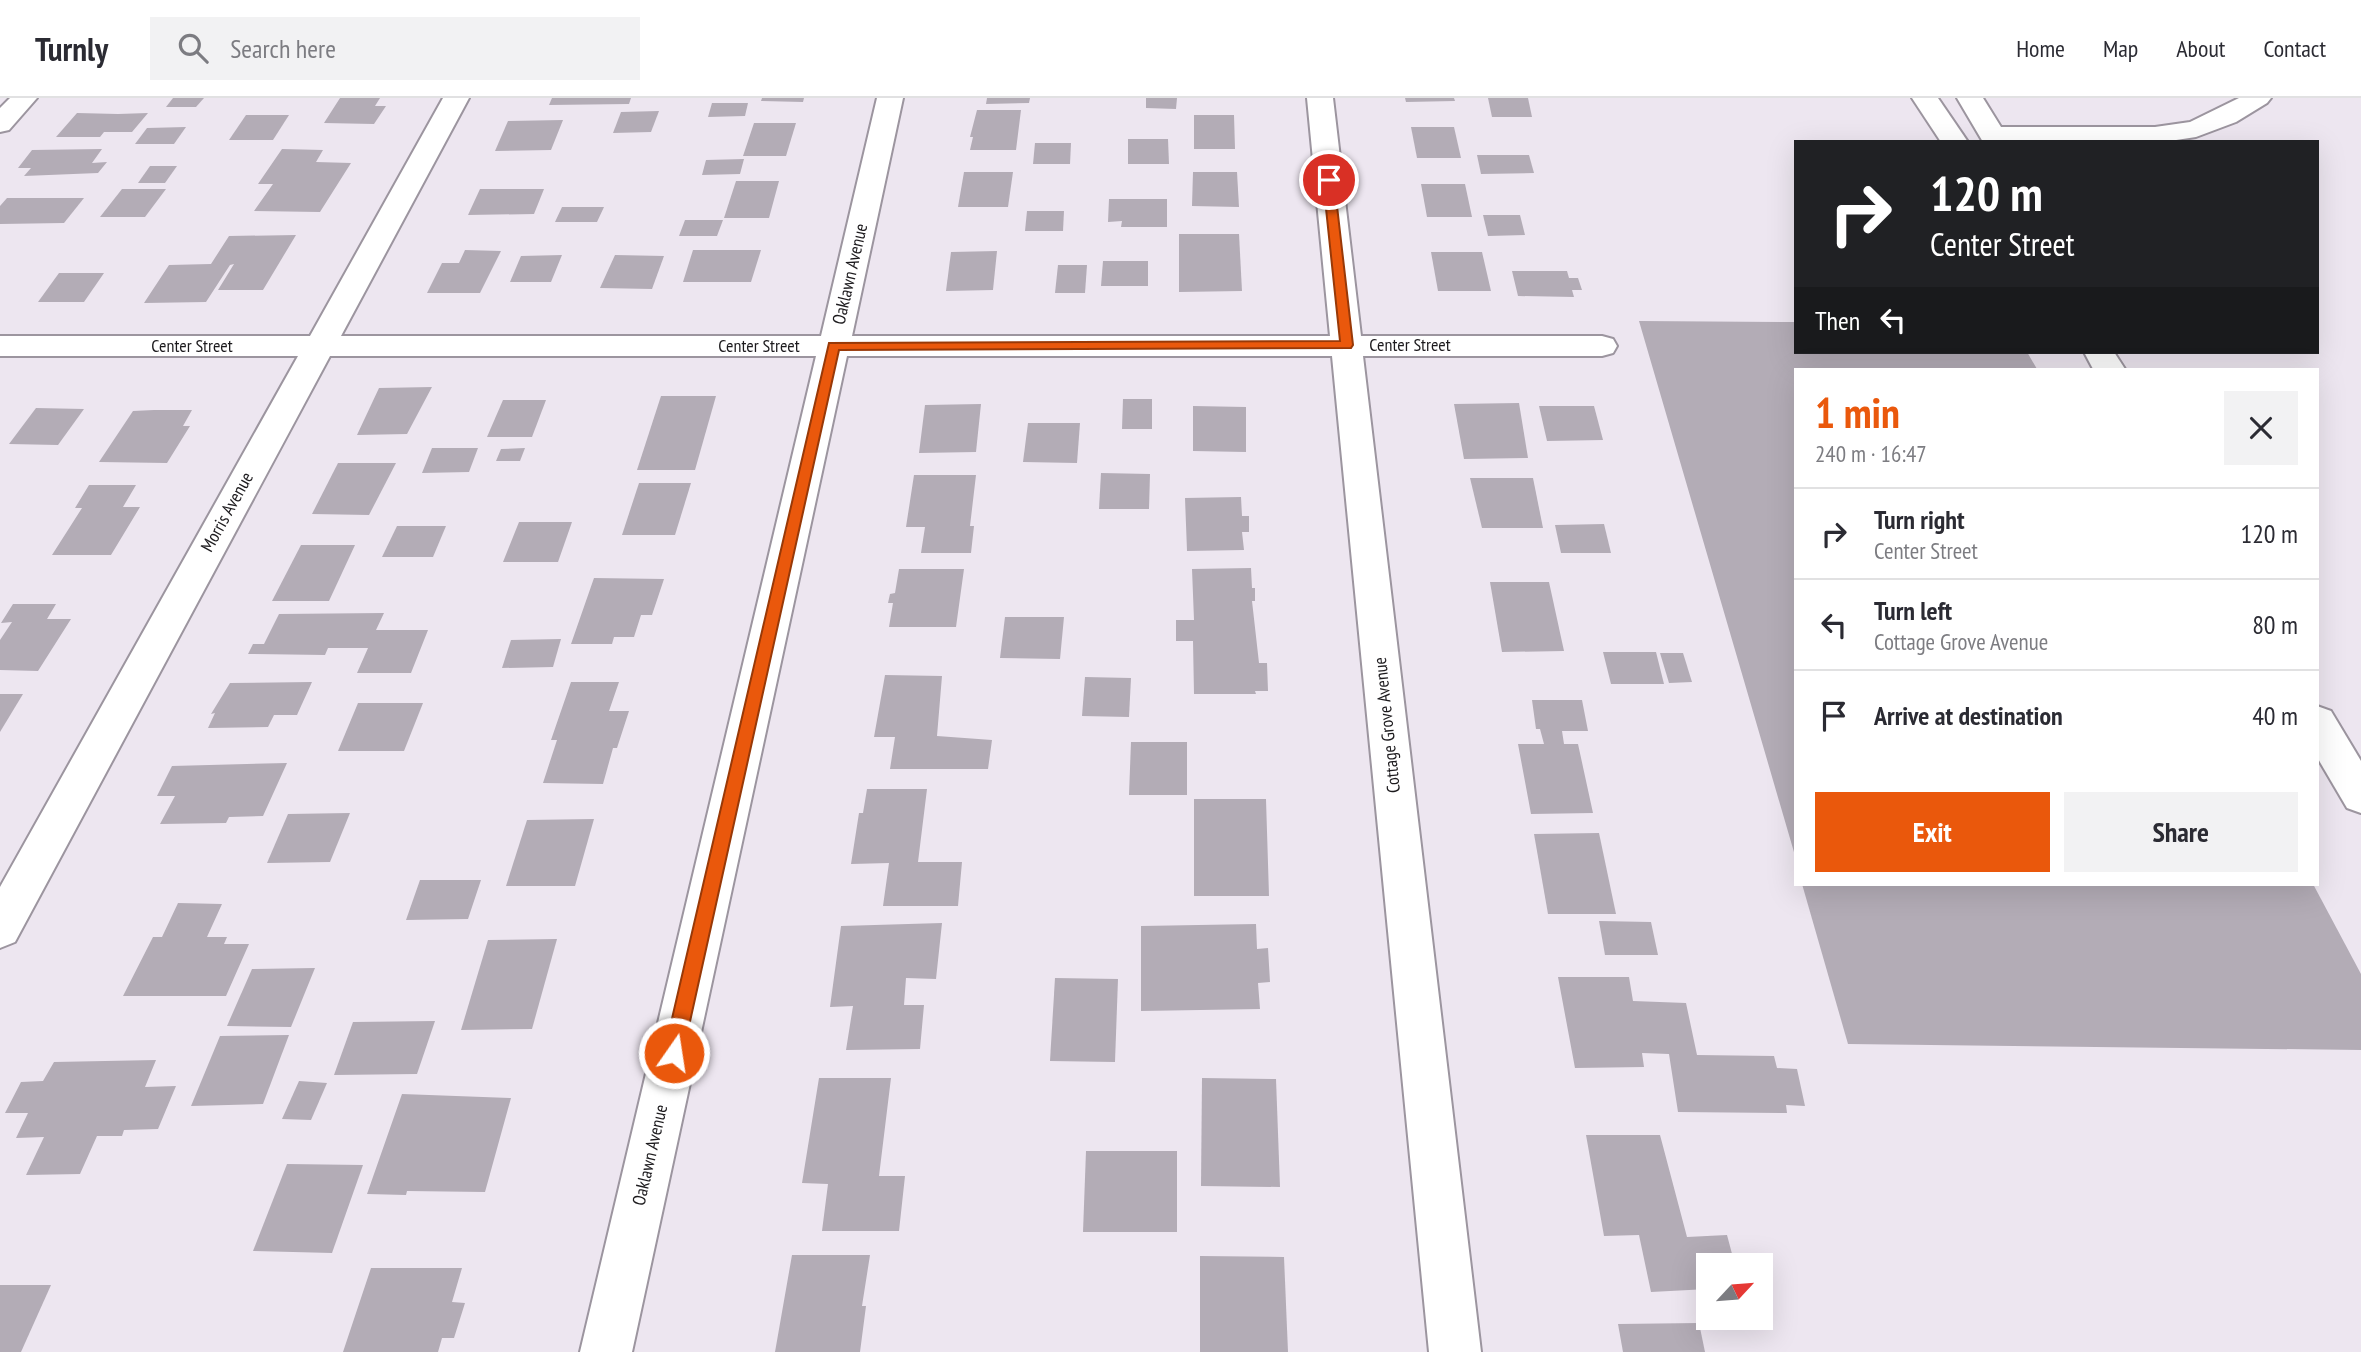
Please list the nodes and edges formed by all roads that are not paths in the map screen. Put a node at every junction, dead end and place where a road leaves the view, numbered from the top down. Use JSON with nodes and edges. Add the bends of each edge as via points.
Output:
{"nodes":[{"id":1,"x":23,"y":98,"type":"edge"},
{"id":2,"x":456,"y":98,"type":"edge"},
{"id":3,"x":890,"y":98,"type":"edge"},
{"id":4,"x":1320,"y":98,"type":"edge"},
{"id":5,"x":1925,"y":98,"type":"edge"},
{"id":6,"x":1970,"y":98,"type":"edge"},
{"id":7,"x":2258,"y":98,"type":"edge"},
{"id":8,"x":0,"y":124,"type":"edge"},
{"id":9,"x":1995,"y":138,"type":"edge"},
{"id":10,"x":1954,"y":140,"type":"edge"},
{"id":11,"x":318,"y":345,"type":"junction"},
{"id":12,"x":1346,"y":345,"type":"junction"},
{"id":13,"x":0,"y":346,"type":"edge"},
{"id":14,"x":834,"y":346,"type":"junction"},
{"id":15,"x":1602,"y":346,"type":"dead end"},
{"id":16,"x":2319,"y":725,"type":"edge"},
{"id":17,"x":2361,"y":796,"type":"edge"},
{"id":18,"x":0,"y":928,"type":"edge"},
{"id":19,"x":606,"y":1352,"type":"edge"},
{"id":20,"x":1455,"y":1352,"type":"edge"}],
"edges":[{"from":1,"to":8,"type":"street"},
{"from":2,"to":11,"type":"street","name":"Morris Avenue"},
{"from":3,"to":14,"type":"street","name":"Oaklawn Avenue"},
{"from":4,"to":12,"type":"street","name":"Cottage Grove Avenue"},
{"from":5,"to":10,"type":"street"},
{"from":6,"to":9,"type":"street"},
{"from":7,"to":9,"type":"street","via":[[2196,130]]},
{"from":11,"to":13,"type":"street","name":"Center Street"},
{"from":11,"to":14,"type":"street","name":"Center Street"},
{"from":11,"to":18,"type":"street","name":"Morris Avenue"},
{"from":12,"to":14,"type":"street","name":"Center Street"},
{"from":12,"to":15,"type":"street","name":"Center Street"},
{"from":12,"to":20,"type":"street","name":"Cottage Grove Avenue"},
{"from":14,"to":19,"type":"street","name":"Oaklawn Avenue"},
{"from":16,"to":17,"type":"street"}]}
